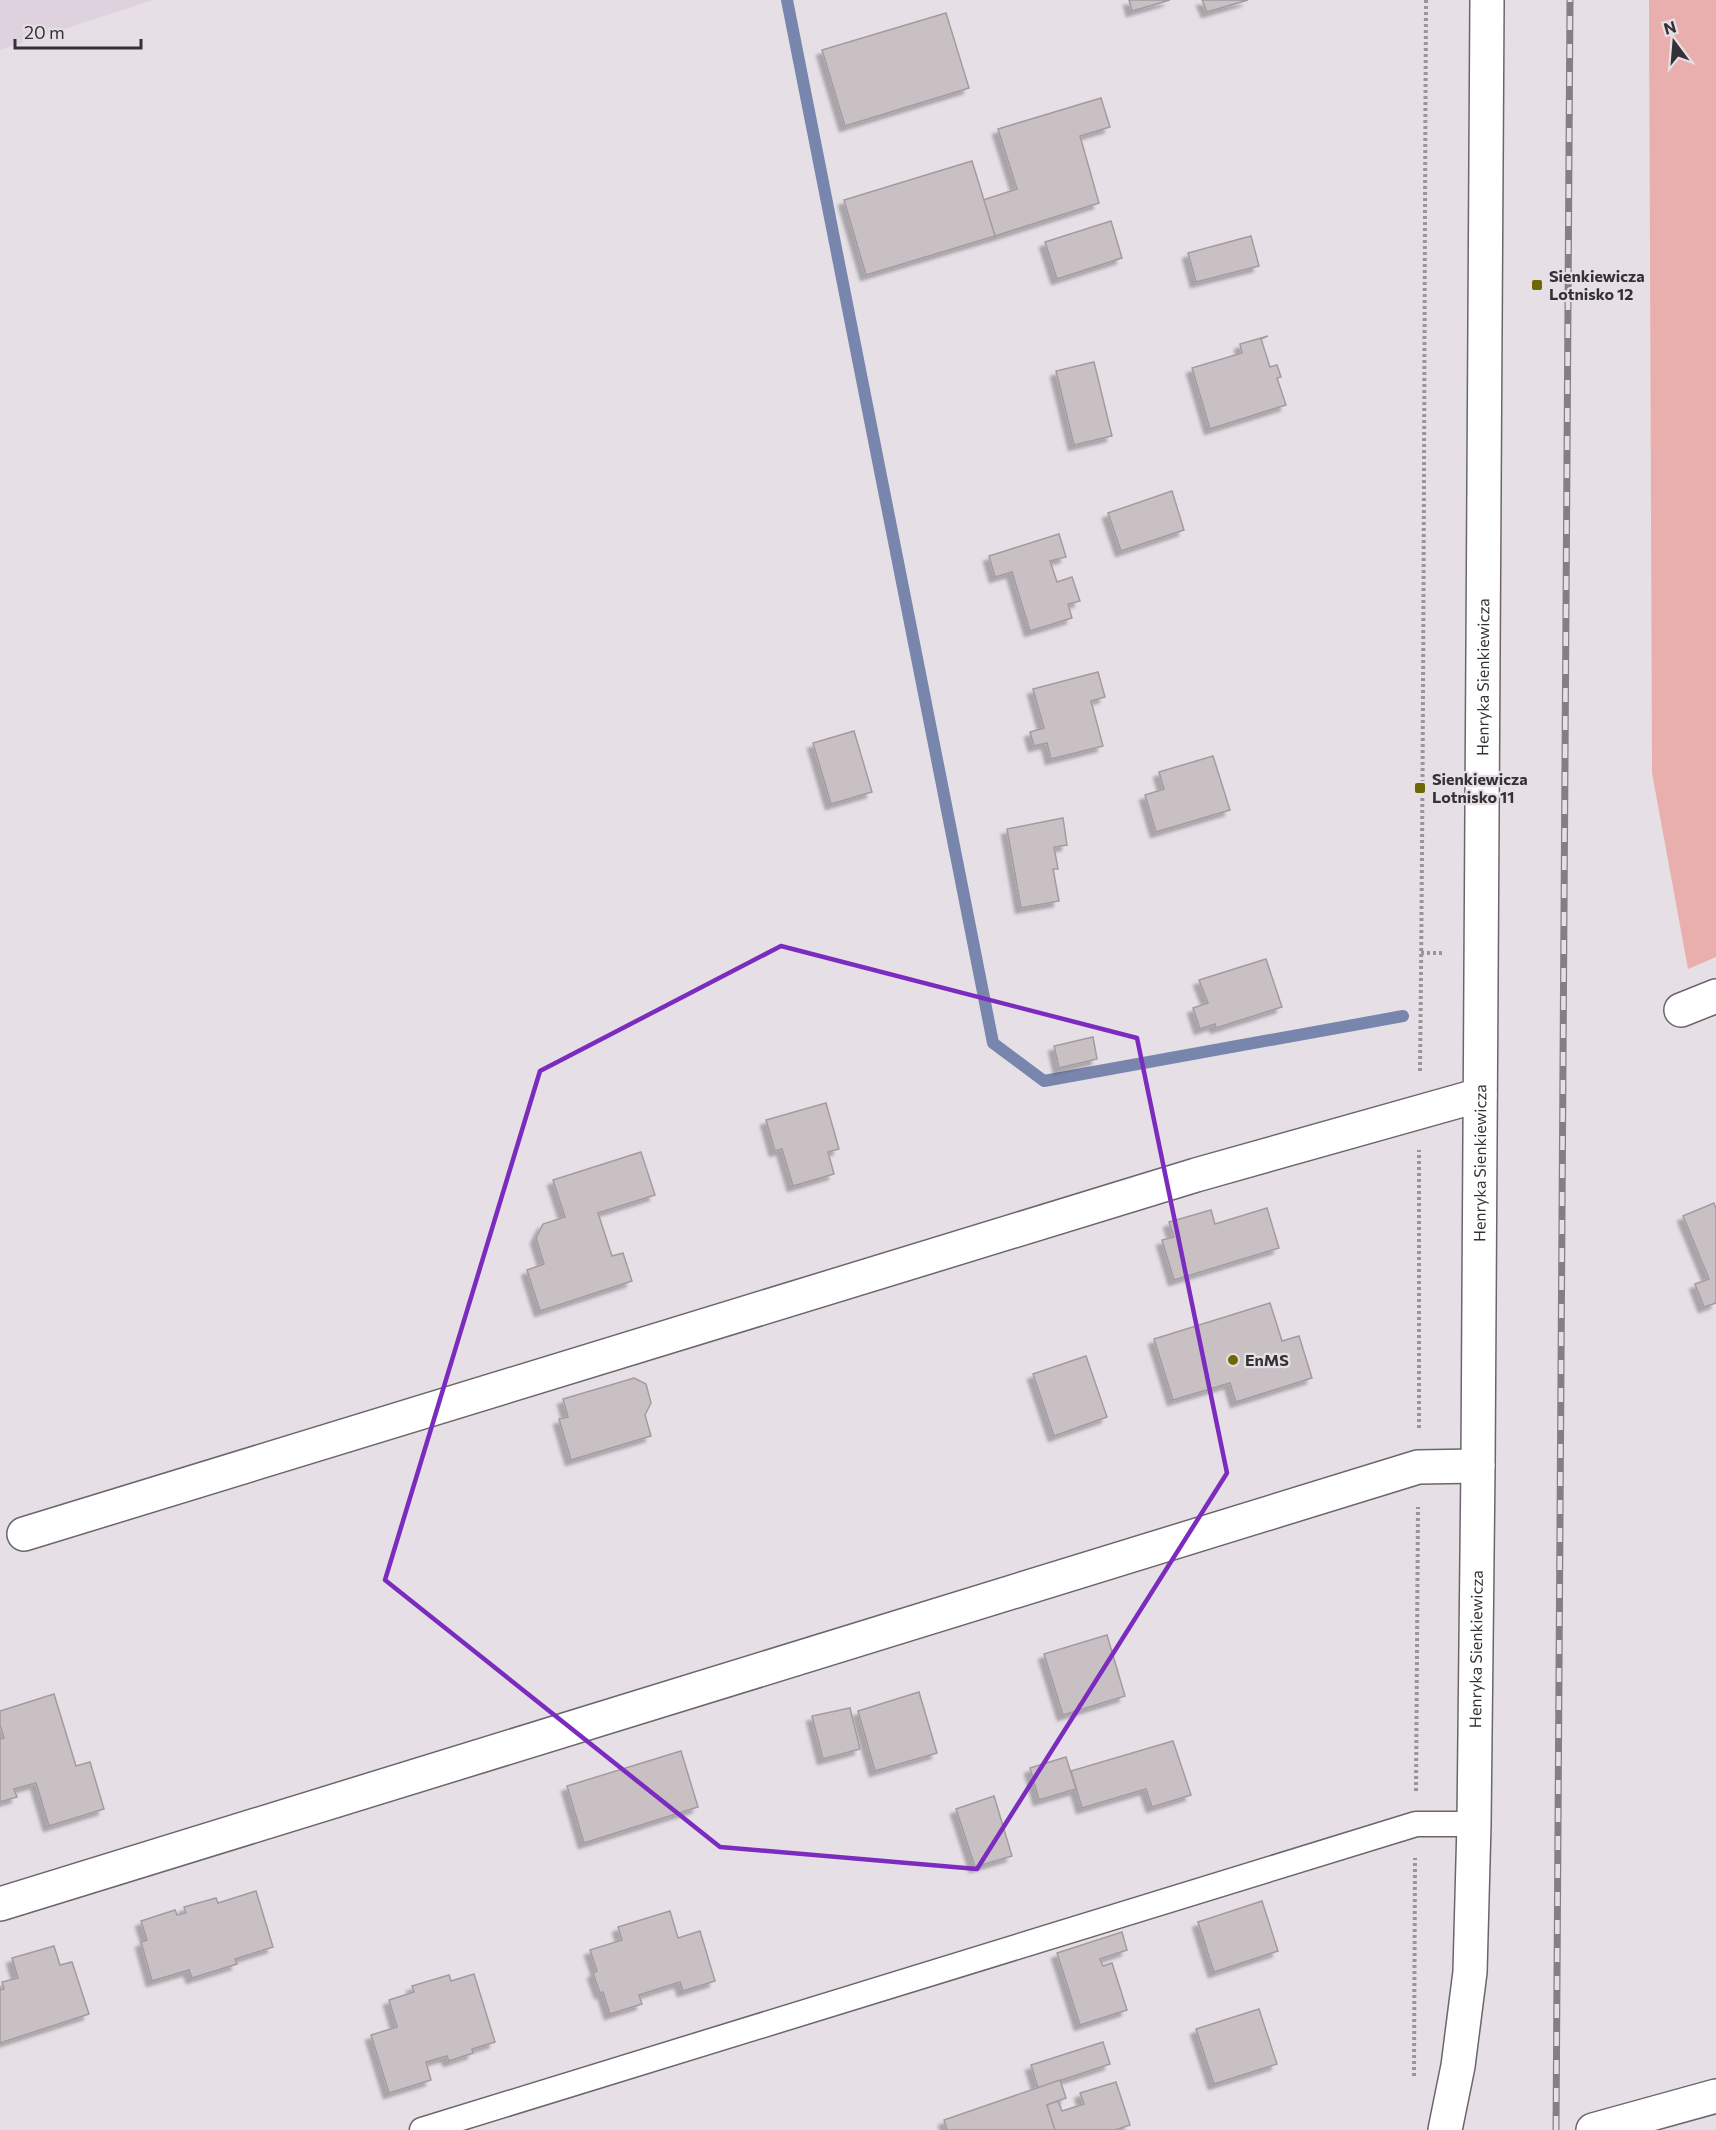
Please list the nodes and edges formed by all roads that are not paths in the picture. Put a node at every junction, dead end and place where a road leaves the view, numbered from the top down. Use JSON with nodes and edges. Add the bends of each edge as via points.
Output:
{"nodes":[{"id":1,"x":1487,"y":0,"type":"edge"},
{"id":2,"x":1716,"y":996,"type":"edge"},
{"id":3,"x":1681,"y":1011,"type":"dead end"},
{"id":4,"x":1480,"y":1095,"type":"junction"},
{"id":5,"x":1478,"y":1466,"type":"junction"},
{"id":6,"x":24,"y":1534,"type":"dead end"},
{"id":7,"x":1474,"y":1824,"type":"junction"},
{"id":8,"x":0,"y":1904,"type":"edge"},
{"id":9,"x":1716,"y":2096,"type":"edge"},
{"id":10,"x":422,"y":2130,"type":"edge"},
{"id":11,"x":1445,"y":2130,"type":"edge"},
{"id":12,"x":1593,"y":2130,"type":"edge"}],
"edges":[{"from":1,"to":4,"type":"street","name":"Henryka Sienkiewicza"},
{"from":2,"to":3,"type":"street"},
{"from":4,"to":5,"type":"street","name":"Henryka Sienkiewicza"},
{"from":4,"to":6,"type":"street","via":[[1174,1182]]},
{"from":5,"to":7,"type":"street","name":"Henryka Sienkiewicza"},
{"from":5,"to":8,"type":"street","via":[[1419,1467]]},
{"from":7,"to":10,"type":"lane","via":[[1416,1824]]},
{"from":7,"to":11,"type":"street","name":"Henryka Sienkiewicza","via":[[1470,1972]]},
{"from":9,"to":12,"type":"street"}]}
